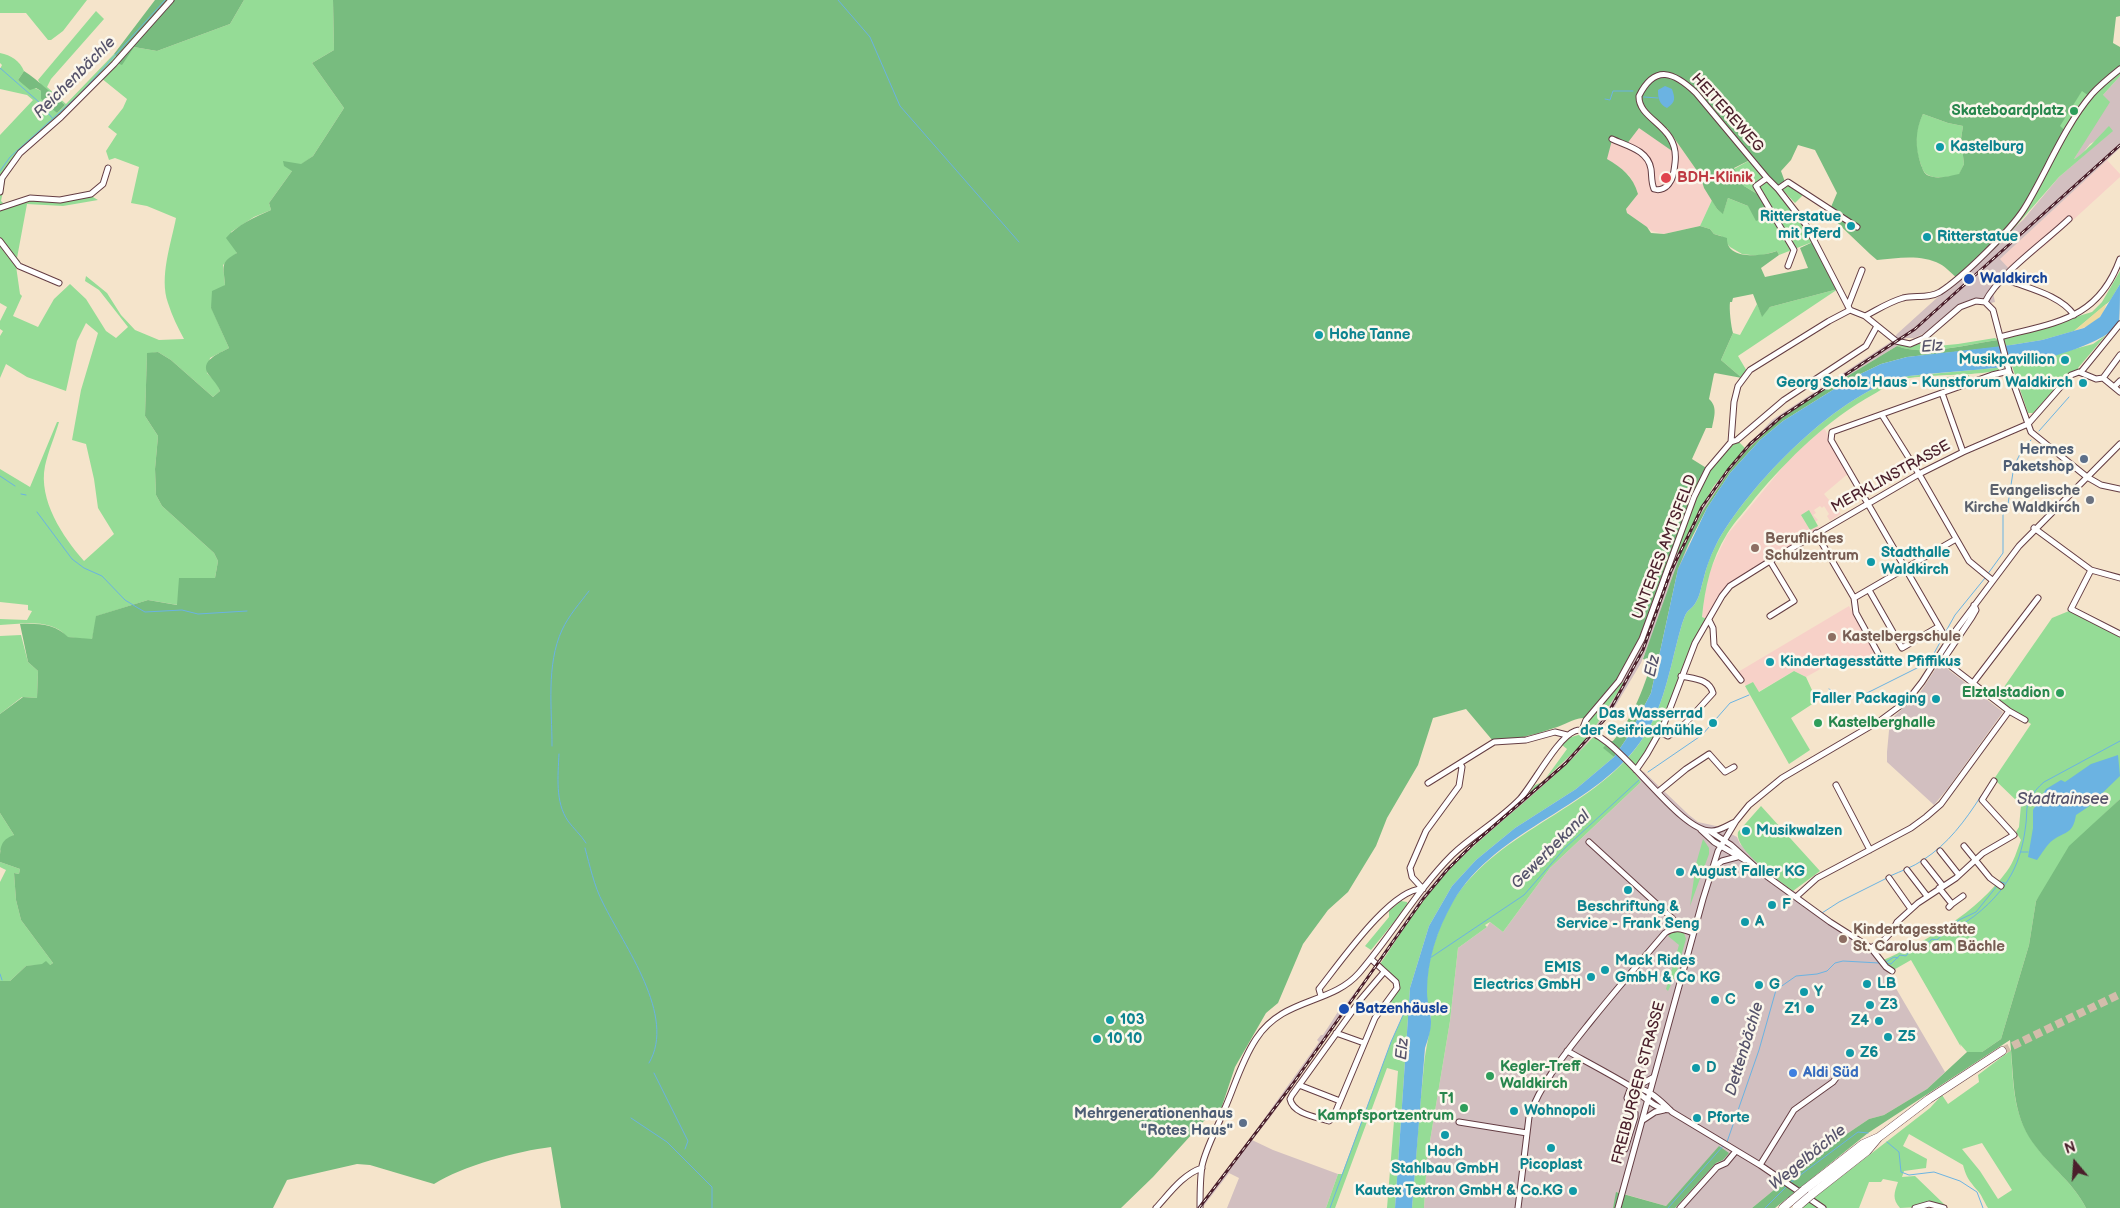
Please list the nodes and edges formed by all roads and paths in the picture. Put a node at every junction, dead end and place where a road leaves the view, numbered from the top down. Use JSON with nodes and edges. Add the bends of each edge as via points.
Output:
{"nodes":[{"id":1,"x":170,"y":0,"type":"edge"},
{"id":2,"x":2120,"y":69,"type":"edge"},
{"id":3,"x":1612,"y":140,"type":"dead end"},
{"id":4,"x":108,"y":168,"type":"dead end"},
{"id":5,"x":1767,"y":178,"type":"junction"},
{"id":6,"x":1778,"y":189,"type":"junction"},
{"id":7,"x":0,"y":192,"type":"edge"},
{"id":8,"x":0,"y":208,"type":"edge"},
{"id":9,"x":2069,"y":219,"type":"dead end"},
{"id":10,"x":1857,"y":227,"type":"dead end"},
{"id":11,"x":0,"y":241,"type":"edge"},
{"id":12,"x":2120,"y":259,"type":"edge"},
{"id":13,"x":1788,"y":266,"type":"dead end"},
{"id":14,"x":1862,"y":270,"type":"dead end"},
{"id":15,"x":2005,"y":276,"type":"junction"},
{"id":16,"x":59,"y":283,"type":"dead end"},
{"id":17,"x":1985,"y":302,"type":"junction"},
{"id":18,"x":1849,"y":308,"type":"junction"},
{"id":19,"x":2074,"y":315,"type":"junction"},
{"id":20,"x":1865,"y":316,"type":"junction"},
{"id":21,"x":2120,"y":324,"type":"edge"},
{"id":22,"x":1877,"y":326,"type":"junction"},
{"id":23,"x":2000,"y":338,"type":"junction"},
{"id":24,"x":2120,"y":355,"type":"edge"},
{"id":25,"x":2009,"y":369,"type":"junction"},
{"id":26,"x":2081,"y":372,"type":"junction"},
{"id":27,"x":2103,"y":378,"type":"junction"},
{"id":28,"x":2120,"y":381,"type":"edge"},
{"id":29,"x":2117,"y":389,"type":"edge"},
{"id":30,"x":1942,"y":393,"type":"junction"},
{"id":31,"x":1882,"y":415,"type":"junction"},
{"id":32,"x":2028,"y":424,"type":"junction"},
{"id":33,"x":1731,"y":442,"type":"junction"},
{"id":34,"x":2120,"y":444,"type":"edge"},
{"id":35,"x":1963,"y":452,"type":"junction"},
{"id":36,"x":1919,"y":474,"type":"junction"},
{"id":37,"x":2088,"y":477,"type":"junction"},
{"id":38,"x":2120,"y":489,"type":"edge"},
{"id":39,"x":1868,"y":503,"type":"junction"},
{"id":40,"x":2034,"y":528,"type":"junction"},
{"id":41,"x":1816,"y":534,"type":"junction"},
{"id":42,"x":1956,"y":539,"type":"junction"},
{"id":43,"x":1770,"y":561,"type":"junction"},
{"id":44,"x":1905,"y":568,"type":"junction"},
{"id":45,"x":2091,"y":570,"type":"junction"},
{"id":46,"x":2120,"y":578,"type":"edge"},
{"id":47,"x":1990,"y":579,"type":"junction"},
{"id":48,"x":1869,"y":590,"type":"junction"},
{"id":49,"x":1854,"y":598,"type":"junction"},
{"id":50,"x":2038,"y":598,"type":"dead end"},
{"id":51,"x":1974,"y":606,"type":"junction"},
{"id":52,"x":1770,"y":616,"type":"dead end"},
{"id":53,"x":1709,"y":620,"type":"junction"},
{"id":54,"x":1939,"y":629,"type":"junction"},
{"id":55,"x":2120,"y":634,"type":"edge"},
{"id":56,"x":1946,"y":641,"type":"junction"},
{"id":57,"x":1941,"y":658,"type":"junction"},
{"id":58,"x":1862,"y":662,"type":"dead end"},
{"id":59,"x":1681,"y":676,"type":"junction"},
{"id":60,"x":1741,"y":680,"type":"dead end"},
{"id":61,"x":1973,"y":683,"type":"junction"},
{"id":62,"x":2010,"y":711,"type":"junction"},
{"id":63,"x":2025,"y":720,"type":"dead end"},
{"id":64,"x":1582,"y":730,"type":"junction"},
{"id":65,"x":1660,"y":732,"type":"junction"},
{"id":66,"x":1567,"y":734,"type":"junction"},
{"id":67,"x":1460,"y":764,"type":"junction"},
{"id":68,"x":1734,"y":767,"type":"dead end"},
{"id":69,"x":1634,"y":769,"type":"junction"},
{"id":70,"x":1994,"y":781,"type":"dead end"},
{"id":71,"x":1428,"y":783,"type":"dead end"},
{"id":72,"x":1836,"y":784,"type":"dead end"},
{"id":73,"x":1658,"y":792,"type":"junction"},
{"id":74,"x":1736,"y":821,"type":"junction"},
{"id":75,"x":1699,"y":828,"type":"junction"},
{"id":76,"x":1711,"y":832,"type":"junction"},
{"id":77,"x":1724,"y":840,"type":"junction"},
{"id":78,"x":1589,"y":842,"type":"dead end"},
{"id":79,"x":1721,"y":846,"type":"junction"},
{"id":80,"x":1964,"y":846,"type":"dead end"},
{"id":81,"x":1870,"y":850,"type":"junction"},
{"id":82,"x":1940,"y":851,"type":"dead end"},
{"id":83,"x":1737,"y":858,"type":"junction"},
{"id":84,"x":1975,"y":860,"type":"junction"},
{"id":85,"x":1748,"y":861,"type":"junction"},
{"id":86,"x":1924,"y":862,"type":"dead end"},
{"id":87,"x":1712,"y":869,"type":"junction"},
{"id":88,"x":1907,"y":870,"type":"dead end"},
{"id":89,"x":1959,"y":875,"type":"junction"},
{"id":90,"x":1889,"y":878,"type":"dead end"},
{"id":91,"x":2001,"y":886,"type":"dead end"},
{"id":92,"x":1941,"y":887,"type":"junction"},
{"id":93,"x":1423,"y":889,"type":"junction"},
{"id":94,"x":1927,"y":896,"type":"junction"},
{"id":95,"x":1963,"y":896,"type":"dead end"},
{"id":96,"x":1796,"y":897,"type":"junction"},
{"id":97,"x":1911,"y":909,"type":"junction"},
{"id":98,"x":1678,"y":927,"type":"junction"},
{"id":99,"x":1694,"y":933,"type":"junction"},
{"id":100,"x":1871,"y":948,"type":"junction"},
{"id":101,"x":1371,"y":959,"type":"junction"},
{"id":102,"x":1892,"y":971,"type":"dead end"},
{"id":103,"x":1384,"y":972,"type":"junction"},
{"id":104,"x":1321,"y":996,"type":"junction"},
{"id":105,"x":1336,"y":1033,"type":"junction"},
{"id":106,"x":1364,"y":1043,"type":"junction"},
{"id":107,"x":1567,"y":1051,"type":"junction"},
{"id":108,"x":2002,"y":1051,"type":"tunnel mouth"},
{"id":109,"x":1852,"y":1074,"type":"dead end"},
{"id":110,"x":1654,"y":1078,"type":"junction"},
{"id":111,"x":1299,"y":1085,"type":"junction"},
{"id":112,"x":1633,"y":1087,"type":"junction"},
{"id":113,"x":1649,"y":1097,"type":"junction"},
{"id":114,"x":1340,"y":1101,"type":"junction"},
{"id":115,"x":1668,"y":1110,"type":"junction"},
{"id":116,"x":1642,"y":1120,"type":"junction"},
{"id":117,"x":1459,"y":1122,"type":"dead end"},
{"id":118,"x":1528,"y":1133,"type":"junction"},
{"id":119,"x":1625,"y":1149,"type":"dead end"},
{"id":120,"x":1736,"y":1151,"type":"junction"},
{"id":121,"x":1760,"y":1165,"type":"junction"},
{"id":122,"x":1202,"y":1168,"type":"junction"},
{"id":123,"x":1795,"y":1206,"type":"edge"},
{"id":124,"x":1156,"y":1208,"type":"edge"},
{"id":125,"x":1200,"y":1208,"type":"edge"},
{"id":126,"x":1518,"y":1208,"type":"edge"},
{"id":127,"x":1618,"y":1208,"type":"edge"},
{"id":128,"x":1680,"y":1208,"type":"edge"},
{"id":129,"x":1783,"y":1208,"type":"edge"},
{"id":130,"x":1823,"y":1208,"type":"edge"},
{"id":131,"x":1915,"y":1208,"type":"edge"},
{"id":132,"x":1944,"y":1208,"type":"edge"}],
"edges":[{"from":1,"to":7,"type":"street","via":[[114,64],[20,153],[2,178]]},
{"from":2,"to":20,"type":"street","via":[[2090,96],[2066,131],[2014,224],[1938,293],[1929,297],[1903,298]]},
{"from":3,"to":5,"type":"street","name":"HEITEREWEG","via":[[1647,158],[1654,189],[1662,189],[1669,184],[1674,173],[1675,149],[1670,137],[1641,109],[1639,96],[1655,76],[1675,76],[1696,93]]},
{"from":4,"to":8,"type":"street","via":[[102,184],[91,194],[72,199],[23,200]]},
{"from":5,"to":6,"type":"street","name":"HEITEREWEG"},
{"from":5,"to":13,"type":"street","via":[[1756,186],[1794,250]]},
{"from":6,"to":10,"type":"street","via":[[1788,182]]},
{"from":6,"to":18,"type":"street","name":"HEITEREWEG","via":[[1806,224]]},
{"from":9,"to":15,"type":"street"},
{"from":11,"to":16,"type":"street","via":[[19,266]]},
{"from":12,"to":19,"type":"street","via":[[2100,296]]},
{"from":14,"to":18,"type":"street"},
{"from":15,"to":17,"type":"street"},
{"from":15,"to":19,"type":"street","via":[[2057,300]]},
{"from":17,"to":22,"type":"street","via":[[1970,302],[1960,307],[1914,343],[1901,343]]},
{"from":17,"to":23,"type":"street","via":[[1993,310]]},
{"from":18,"to":20,"type":"street"},
{"from":18,"to":33,"type":"street","via":[[1742,378],[1734,402]]},
{"from":19,"to":23,"type":"street"},
{"from":20,"to":22,"type":"street"},
{"from":21,"to":26,"type":"street"},
{"from":22,"to":33,"type":"street","name":"UNTERES AMTSFELD","via":[[1866,346],[1784,400]]},
{"from":23,"to":25,"type":"street"},
{"from":24,"to":27,"type":"street"},
{"from":25,"to":30,"type":"street"},
{"from":25,"to":32,"type":"street"},
{"from":26,"to":27,"type":"street","via":[[2096,380]]},
{"from":26,"to":32,"type":"street","via":[[2071,375]]},
{"from":27,"to":29,"type":"street"},
{"from":28,"to":29,"type":"street"},
{"from":30,"to":31,"type":"street"},
{"from":30,"to":35,"type":"street"},
{"from":31,"to":36,"type":"street"},
{"from":31,"to":39,"type":"street","via":[[1832,432],[1831,440]]},
{"from":32,"to":35,"type":"street","name":"MERKLINSTRASSE"},
{"from":32,"to":37,"type":"street","via":[[2035,434]]},
{"from":33,"to":64,"type":"street","name":"UNTERES AMTSFELD","via":[[1708,470],[1694,497],[1664,585],[1631,662]]},
{"from":34,"to":37,"type":"street","name":"FREIBURGER STRASSE"},
{"from":35,"to":36,"type":"street","name":"MERKLINSTRASSE"},
{"from":36,"to":39,"type":"street","name":"MERKLINSTRASSE"},
{"from":36,"to":42,"type":"street"},
{"from":37,"to":38,"type":"street","via":[[2102,485]]},
{"from":37,"to":40,"type":"street","name":"FREIBURGER STRASSE"},
{"from":39,"to":41,"type":"street","name":"MERKLINSTRASSE"},
{"from":39,"to":44,"type":"street"},
{"from":40,"to":45,"type":"street"},
{"from":40,"to":47,"type":"street","name":"FREIBURGER STRASSE"},
{"from":41,"to":43,"type":"street","name":"MERKLINSTRASSE"},
{"from":41,"to":49,"type":"street"},
{"from":42,"to":44,"type":"street"},
{"from":42,"to":47,"type":"street","via":[[1969,561]]},
{"from":43,"to":52,"type":"street","via":[[1794,601]]},
{"from":43,"to":53,"type":"street","name":"MERKLINSTRASSE","via":[[1730,586]]},
{"from":44,"to":48,"type":"street"},
{"from":44,"to":54,"type":"street"},
{"from":45,"to":46,"type":"street"},
{"from":45,"to":55,"type":"street","via":[[2071,610]]},
{"from":47,"to":51,"type":"street","name":"FREIBURGER STRASSE"},
{"from":48,"to":49,"type":"street"},
{"from":48,"to":54,"type":"street","via":[[1902,648]]},
{"from":49,"to":58,"type":"street","via":[[1856,613],[1879,656]]},
{"from":50,"to":61,"type":"street"},
{"from":51,"to":56,"type":"street","name":"FREIBURGER STRASSE"},
{"from":51,"to":57,"type":"street","name":"FREIBURGER STRASSE","via":[[1976,610],[1972,617]]},
{"from":53,"to":59,"type":"street","name":"MERKLINSTRASSE"},
{"from":53,"to":60,"type":"street","via":[[1714,645]]},
{"from":54,"to":56,"type":"street"},
{"from":56,"to":57,"type":"street","name":"FREIBURGER STRASSE"},
{"from":57,"to":61,"type":"street"},
{"from":57,"to":74,"type":"street","name":"FREIBURGER STRASSE","via":[[1904,704],[1775,783],[1749,804]]},
{"from":59,"to":65,"type":"street","name":"MERKLINSTRASSE"},
{"from":59,"to":65,"type":"street","via":[[1706,681],[1713,693],[1682,727],[1668,736]]},
{"from":61,"to":62,"type":"street"},
{"from":62,"to":63,"type":"street"},
{"from":62,"to":81,"type":"street","via":[[1941,804],[1911,828]]},
{"from":64,"to":66,"type":"street"},
{"from":64,"to":69,"type":"street","via":[[1596,734]]},
{"from":65,"to":69,"type":"street","name":"MERKLINSTRASSE"},
{"from":66,"to":67,"type":"street","via":[[1555,732],[1526,740],[1494,742]]},
{"from":66,"to":93,"type":"street","via":[[1519,799],[1452,855]]},
{"from":67,"to":71,"type":"street"},
{"from":67,"to":93,"type":"street","via":[[1458,786],[1426,831],[1410,868],[1412,877]]},
{"from":68,"to":73,"type":"street","via":[[1725,772],[1709,754]]},
{"from":69,"to":73,"type":"street"},
{"from":70,"to":84,"type":"street","via":[[1982,800],[2014,835]]},
{"from":72,"to":81,"type":"street"},
{"from":73,"to":75,"type":"street"},
{"from":74,"to":76,"type":"street"},
{"from":74,"to":77,"type":"street","name":"FREIBURGER STRASSE"},
{"from":75,"to":76,"type":"street"},
{"from":75,"to":79,"type":"street"},
{"from":76,"to":77,"type":"street"},
{"from":77,"to":79,"type":"street","name":"FREIBURGER STRASSE"},
{"from":77,"to":85,"type":"street"},
{"from":78,"to":98,"type":"street"},
{"from":79,"to":83,"type":"street"},
{"from":79,"to":87,"type":"street","name":"FREIBURGER STRASSE"},
{"from":80,"to":84,"type":"street"},
{"from":81,"to":96,"type":"street","via":[[1817,878]]},
{"from":82,"to":89,"type":"street"},
{"from":83,"to":85,"type":"street"},
{"from":83,"to":87,"type":"street","via":[[1722,861]]},
{"from":84,"to":89,"type":"street"},
{"from":84,"to":91,"type":"street"},
{"from":85,"to":96,"type":"street"},
{"from":86,"to":92,"type":"street"},
{"from":87,"to":99,"type":"street","name":"FREIBURGER STRASSE"},
{"from":88,"to":94,"type":"street"},
{"from":89,"to":92,"type":"street"},
{"from":90,"to":97,"type":"street"},
{"from":92,"to":94,"type":"street"},
{"from":92,"to":95,"type":"street","via":[[1950,906]]},
{"from":93,"to":101,"type":"street"},
{"from":93,"to":104,"type":"street","via":[[1408,891],[1390,904],[1319,989]]},
{"from":94,"to":97,"type":"street"},
{"from":96,"to":100,"type":"street"},
{"from":97,"to":100,"type":"street","via":[[1884,940]]},
{"from":98,"to":99,"type":"street"},
{"from":98,"to":107,"type":"street","via":[[1664,933]]},
{"from":99,"to":110,"type":"street","name":"FREIBURGER STRASSE"},
{"from":100,"to":102,"type":"street"},
{"from":101,"to":103,"type":"street"},
{"from":101,"to":104,"type":"street","via":[[1351,981]]},
{"from":103,"to":105,"type":"street"},
{"from":103,"to":106,"type":"street","via":[[1396,982],[1397,988],[1375,1018]]},
{"from":104,"to":122,"type":"street","via":[[1281,1013],[1255,1040]]},
{"from":105,"to":106,"type":"street"},
{"from":105,"to":111,"type":"street"},
{"from":106,"to":114,"type":"street"},
{"from":107,"to":112,"type":"street"},
{"from":107,"to":118,"type":"street","via":[[1532,1108]]},
{"from":108,"to":123,"type":"highway","bridge":true,"via":[[1879,1137],[1862,1144]]},
{"from":109,"to":121,"type":"street","via":[[1849,1070],[1842,1070],[1833,1082],[1794,1110]]},
{"from":110,"to":112,"type":"street"},
{"from":110,"to":113,"type":"street","name":"FREIBURGER STRASSE"},
{"from":111,"to":114,"type":"street"},
{"from":111,"to":114,"type":"street","via":[[1290,1099],[1291,1104],[1304,1113],[1329,1121]]},
{"from":112,"to":113,"type":"street","via":[[1634,1091]]},
{"from":112,"to":119,"type":"street","via":[[1628,1098],[1635,1117]]},
{"from":113,"to":115,"type":"street"},
{"from":113,"to":116,"type":"street","name":"FREIBURGER STRASSE"},
{"from":115,"to":116,"type":"street","via":[[1655,1112]]},
{"from":115,"to":120,"type":"street"},
{"from":116,"to":127,"type":"street","name":"FREIBURGER STRASSE"},
{"from":117,"to":118,"type":"street"},
{"from":118,"to":126,"type":"street"},
{"from":120,"to":121,"type":"street"},
{"from":120,"to":128,"type":"street"},
{"from":121,"to":130,"type":"street"},
{"from":122,"to":124,"type":"street","via":[[1177,1184]]},
{"from":122,"to":125,"type":"street"},
{"from":123,"to":129,"type":"highway"},
{"from":131,"to":132,"type":"street","via":[[1930,1204]]}]}
